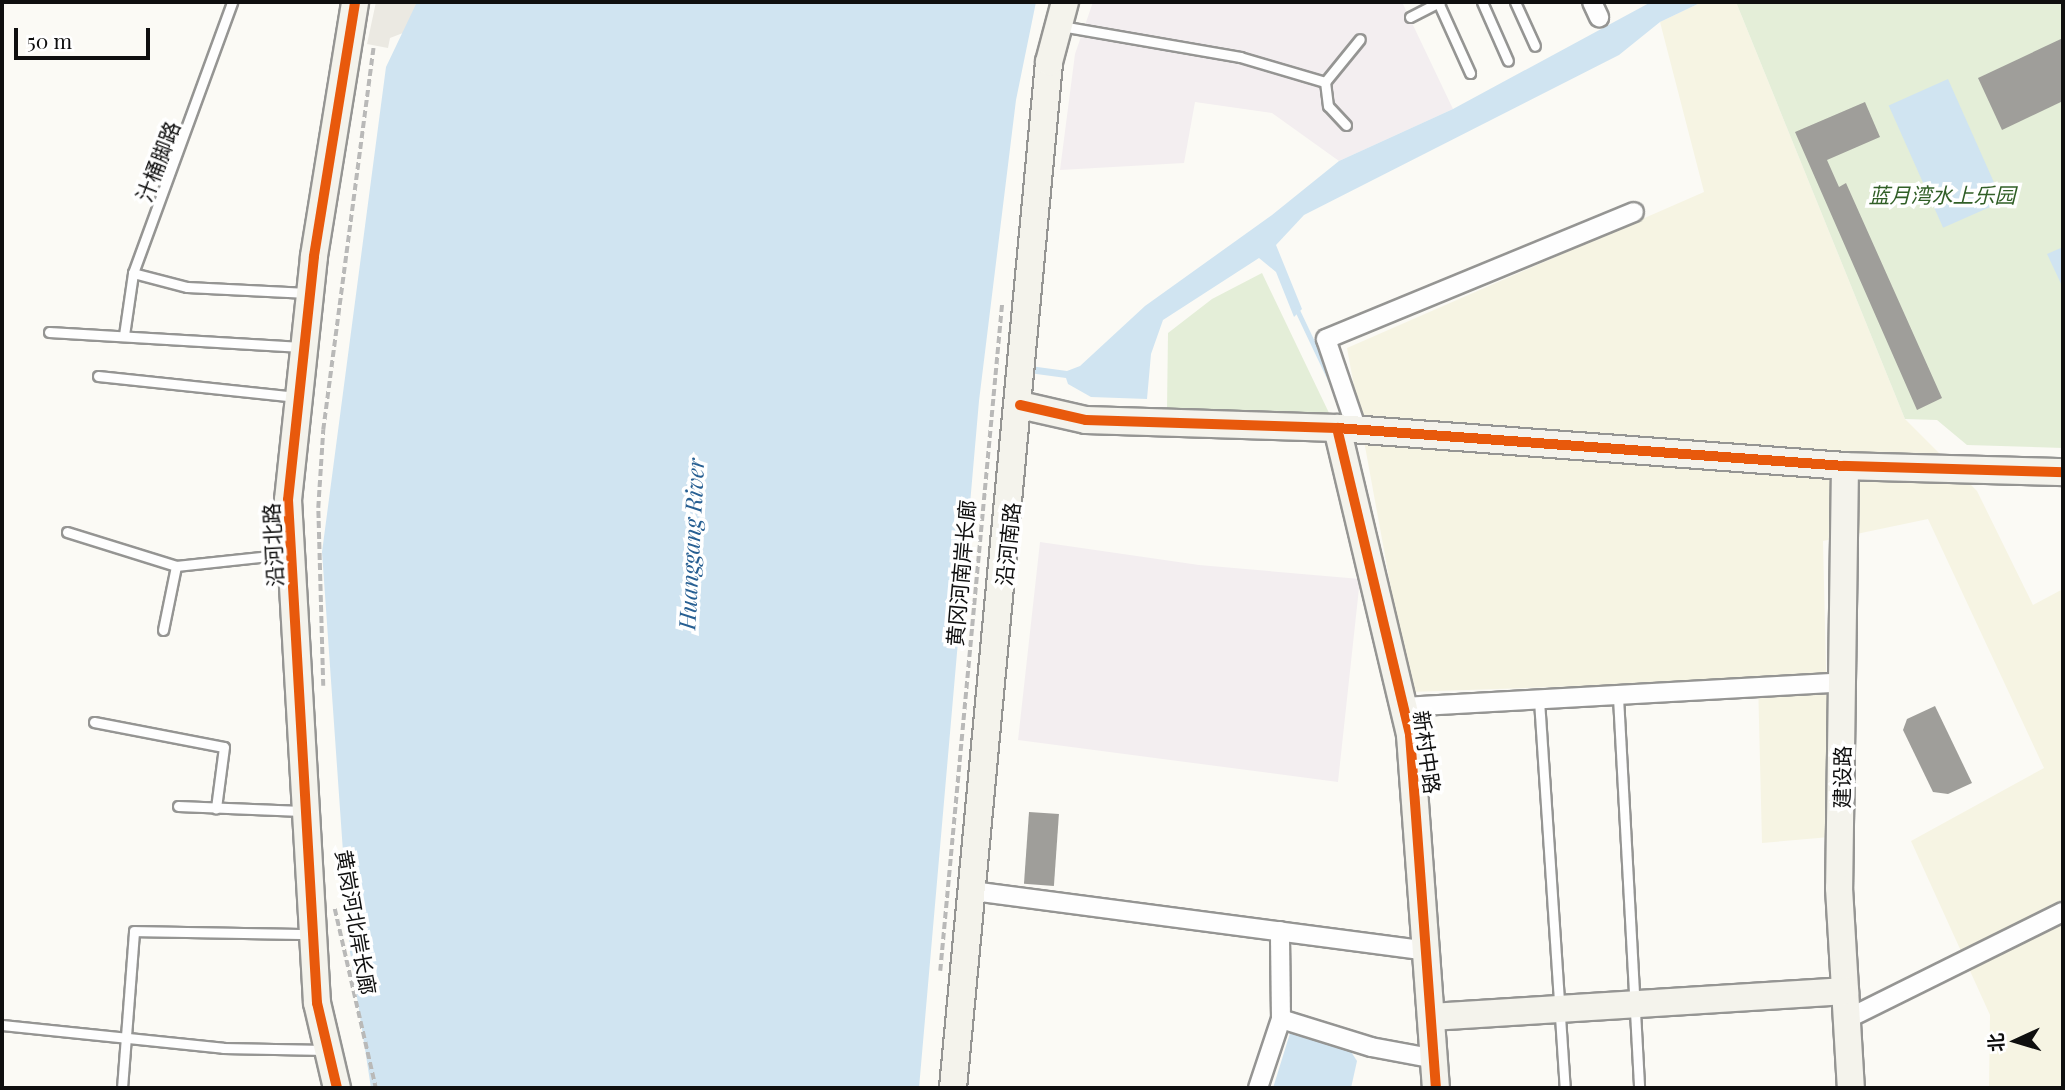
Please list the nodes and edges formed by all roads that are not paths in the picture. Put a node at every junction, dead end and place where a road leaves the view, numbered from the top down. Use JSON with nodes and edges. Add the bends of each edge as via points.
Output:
{"nodes":[{"id":1,"x":232,"y":2,"type":"edge"},
{"id":2,"x":355,"y":2,"type":"edge"},
{"id":3,"x":1439,"y":2,"type":"edge"},
{"id":4,"x":1482,"y":2,"type":"edge"},
{"id":5,"x":1515,"y":2,"type":"edge"},
{"id":6,"x":1062,"y":14,"type":"edge"},
{"id":7,"x":1410,"y":17,"type":"dead end"},
{"id":8,"x":1360,"y":39,"type":"dead end"},
{"id":9,"x":1535,"y":46,"type":"dead end"},
{"id":10,"x":1508,"y":61,"type":"dead end"},
{"id":11,"x":1470,"y":73,"type":"dead end"},
{"id":12,"x":1325,"y":82,"type":"junction"},
{"id":13,"x":1346,"y":125,"type":"dead end"},
{"id":14,"x":1634,"y":212,"type":"dead end"},
{"id":15,"x":133,"y":273,"type":"junction"},
{"id":16,"x":310,"y":293,"type":"junction"},
{"id":17,"x":49,"y":332,"type":"dead end"},
{"id":18,"x":124,"y":335,"type":"junction"},
{"id":19,"x":303,"y":347,"type":"junction"},
{"id":20,"x":98,"y":376,"type":"dead end"},
{"id":21,"x":298,"y":397,"type":"junction"},
{"id":22,"x":1020,"y":405,"type":"junction"},
{"id":23,"x":1347,"y":429,"type":"junction"},
{"id":24,"x":1845,"y":466,"type":"junction"},
{"id":25,"x":2063,"y":472,"type":"edge"},
{"id":26,"x":67,"y":532,"type":"dead end"},
{"id":27,"x":291,"y":553,"type":"junction"},
{"id":28,"x":176,"y":566,"type":"junction"},
{"id":29,"x":163,"y":630,"type":"dead end"},
{"id":30,"x":1844,"y":682,"type":"junction"},
{"id":31,"x":1618,"y":697,"type":"junction"},
{"id":32,"x":1539,"y":700,"type":"junction"},
{"id":33,"x":1403,"y":707,"type":"junction"},
{"id":34,"x":94,"y":722,"type":"dead end"},
{"id":35,"x":178,"y":806,"type":"dead end"},
{"id":36,"x":216,"y":808,"type":"junction"},
{"id":37,"x":307,"y":811,"type":"junction"},
{"id":38,"x":974,"y":891,"type":"junction"},
{"id":39,"x":2063,"y":912,"type":"edge"},
{"id":40,"x":1280,"y":931,"type":"junction"},
{"id":41,"x":314,"y":934,"type":"junction"},
{"id":42,"x":1429,"y":951,"type":"junction"},
{"id":43,"x":1845,"y":992,"type":"junction"},
{"id":44,"x":1634,"y":1004,"type":"junction"},
{"id":45,"x":1560,"y":1008,"type":"junction"},
{"id":46,"x":1432,"y":1017,"type":"junction"},
{"id":47,"x":1281,"y":1019,"type":"junction"},
{"id":48,"x":1847,"y":1019,"type":"junction"},
{"id":49,"x":2,"y":1025,"type":"edge"},
{"id":50,"x":125,"y":1039,"type":"junction"},
{"id":51,"x":328,"y":1050,"type":"junction"},
{"id":52,"x":1434,"y":1059,"type":"junction"},
{"id":53,"x":122,"y":1088,"type":"edge"},
{"id":54,"x":337,"y":1088,"type":"edge"},
{"id":55,"x":953,"y":1088,"type":"edge"},
{"id":56,"x":1258,"y":1088,"type":"edge"},
{"id":57,"x":1436,"y":1088,"type":"edge"},
{"id":58,"x":1565,"y":1088,"type":"edge"},
{"id":59,"x":1639,"y":1088,"type":"edge"},
{"id":60,"x":1851,"y":1088,"type":"edge"}],
"edges":[{"from":1,"to":15,"type":"lane","name":"汁桶脚路"},
{"from":2,"to":16,"type":"street","name":"沿河北路"},
{"from":3,"to":7,"type":"lane"},
{"from":3,"to":11,"type":"lane"},
{"from":4,"to":10,"type":"lane"},
{"from":5,"to":9,"type":"lane"},
{"from":6,"to":12,"type":"lane"},
{"from":6,"to":22,"type":"street","name":"沿河南路","via":[[1049,62]]},
{"from":8,"to":12,"type":"lane"},
{"from":12,"to":13,"type":"lane","via":[[1328,106]]},
{"from":14,"to":23,"type":"street","via":[[1326,339]]},
{"from":15,"to":16,"type":"lane","via":[[187,287]]},
{"from":15,"to":18,"type":"lane","name":"汁桶脚路"},
{"from":16,"to":19,"type":"street","name":"沿河北路"},
{"from":17,"to":18,"type":"lane"},
{"from":18,"to":19,"type":"lane"},
{"from":19,"to":21,"type":"street","name":"沿河北路"},
{"from":20,"to":21,"type":"lane"},
{"from":21,"to":27,"type":"street","name":"沿河北路","via":[[288,500]]},
{"from":22,"to":23,"type":"street","via":[[1086,419]]},
{"from":22,"to":38,"type":"street","name":"沿河南路"},
{"from":23,"to":24,"type":"street"},
{"from":23,"to":33,"type":"street","name":"新村中路"},
{"from":24,"to":25,"type":"street"},
{"from":24,"to":30,"type":"street","name":"建设路"},
{"from":26,"to":28,"type":"lane"},
{"from":27,"to":28,"type":"lane"},
{"from":27,"to":37,"type":"street","name":"沿河北路"},
{"from":28,"to":29,"type":"lane"},
{"from":30,"to":31,"type":"street"},
{"from":30,"to":43,"type":"street","name":"建设路","via":[[1839,888]]},
{"from":31,"to":32,"type":"street"},
{"from":31,"to":44,"type":"lane"},
{"from":32,"to":33,"type":"street"},
{"from":32,"to":45,"type":"lane"},
{"from":33,"to":42,"type":"street","name":"新村中路","via":[[1410,735]]},
{"from":34,"to":36,"type":"lane","via":[[224,747]]},
{"from":35,"to":36,"type":"lane"},
{"from":36,"to":37,"type":"lane"},
{"from":37,"to":41,"type":"street","name":"沿河北路"},
{"from":38,"to":40,"type":"street"},
{"from":38,"to":55,"type":"street","name":"沿河南路"},
{"from":39,"to":48,"type":"street"},
{"from":40,"to":42,"type":"street"},
{"from":40,"to":47,"type":"street"},
{"from":41,"to":50,"type":"lane","via":[[134,931]]},
{"from":41,"to":51,"type":"street","name":"沿河北路","via":[[317,1003]]},
{"from":42,"to":46,"type":"street","name":"新村中路"},
{"from":43,"to":44,"type":"street"},
{"from":43,"to":48,"type":"street","name":"建设路"},
{"from":44,"to":45,"type":"street"},
{"from":44,"to":59,"type":"lane"},
{"from":45,"to":46,"type":"street"},
{"from":45,"to":58,"type":"lane"},
{"from":46,"to":52,"type":"street","name":"新村中路"},
{"from":47,"to":52,"type":"street","via":[[1371,1047]]},
{"from":47,"to":56,"type":"street"},
{"from":48,"to":60,"type":"street","name":"建设路"},
{"from":49,"to":50,"type":"lane"},
{"from":50,"to":51,"type":"lane"},
{"from":50,"to":53,"type":"lane"},
{"from":51,"to":54,"type":"street","name":"沿河北路"},
{"from":52,"to":57,"type":"street","name":"新村中路"}]}
